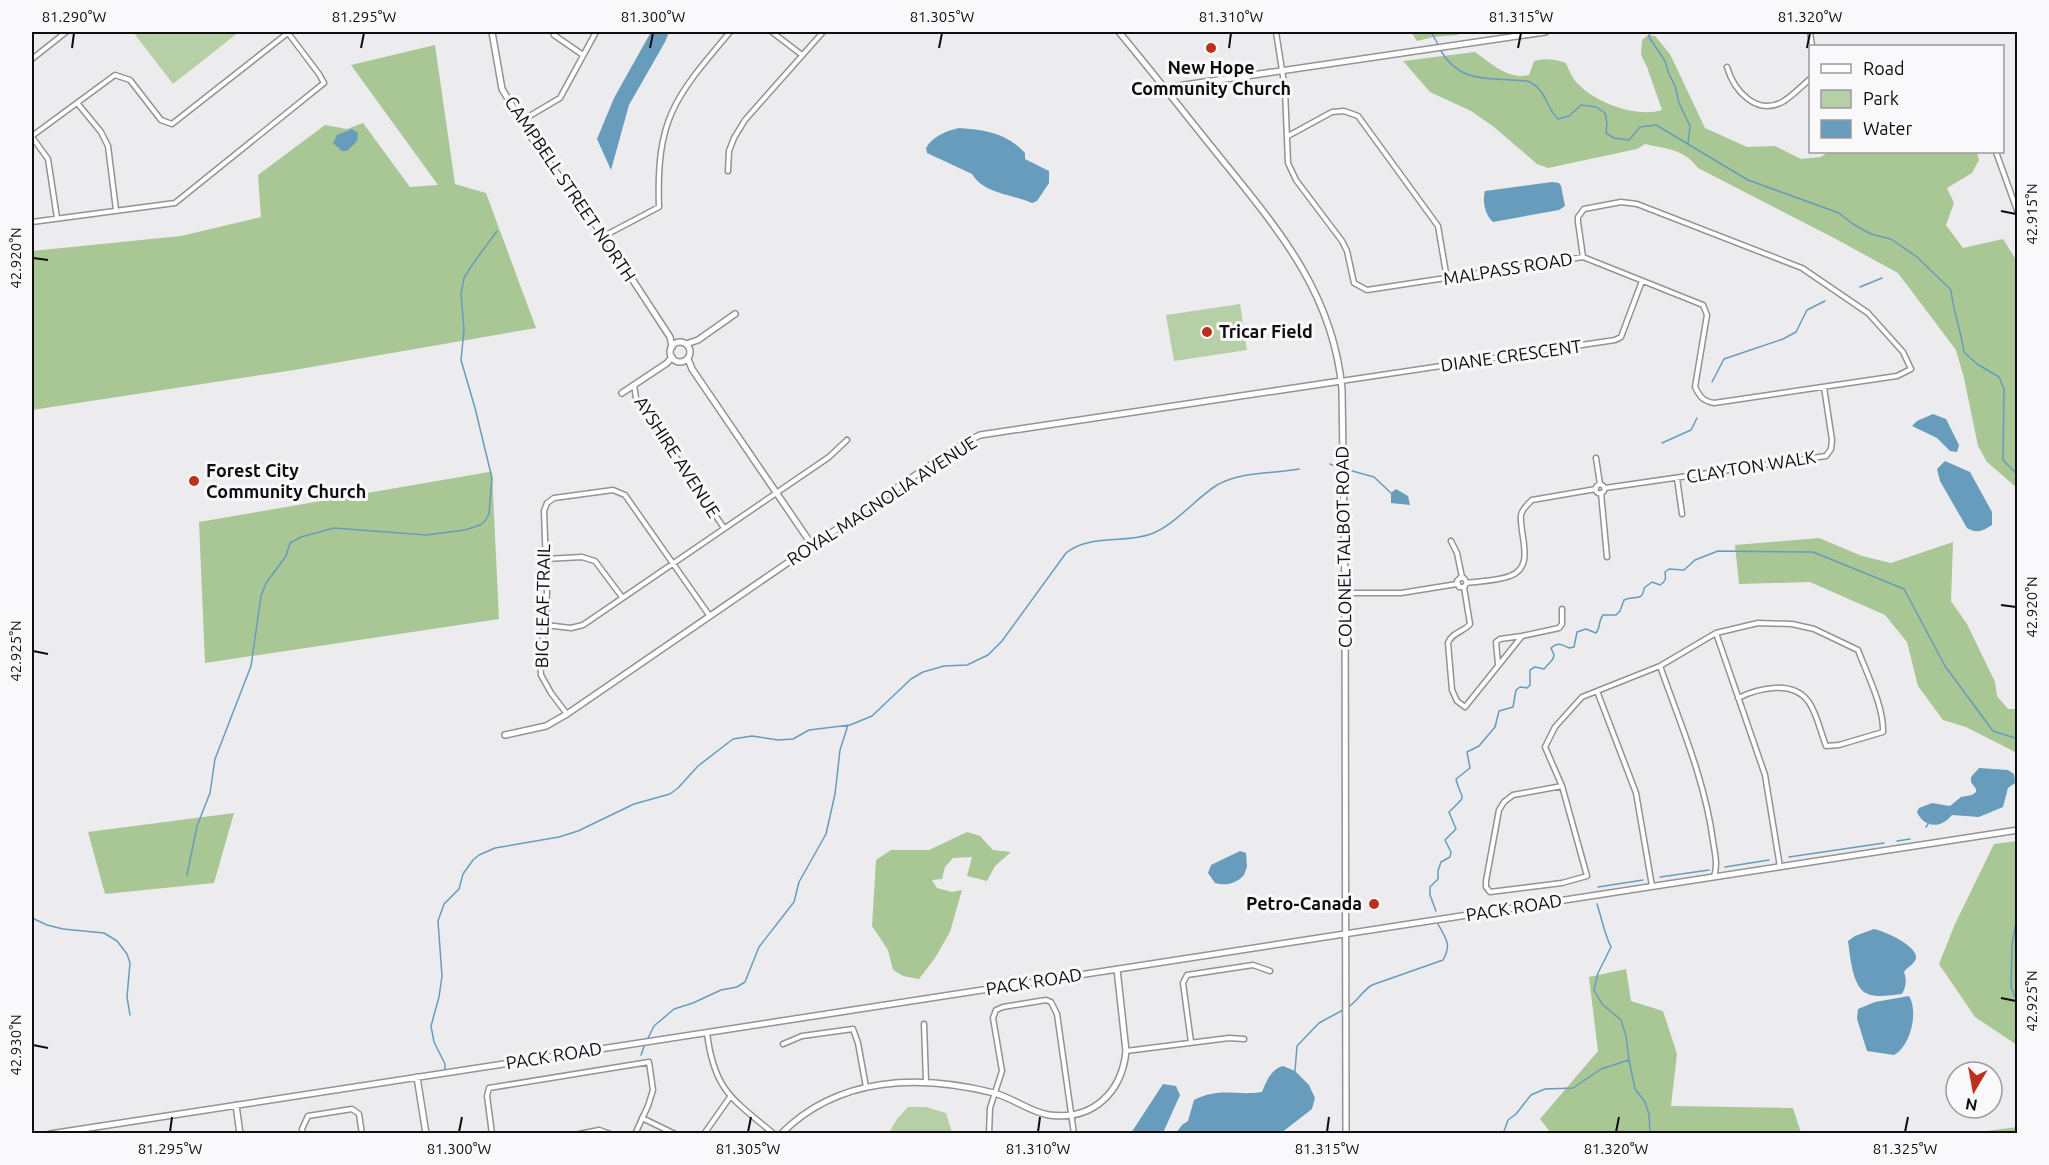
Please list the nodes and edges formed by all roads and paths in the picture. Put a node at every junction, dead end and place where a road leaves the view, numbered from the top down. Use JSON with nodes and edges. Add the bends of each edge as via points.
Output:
{"nodes":[{"id":1,"x":66,"y":32,"type":"edge"},
{"id":2,"x":289,"y":32,"type":"edge"},
{"id":3,"x":492,"y":32,"type":"edge"},
{"id":4,"x":553,"y":32,"type":"edge"},
{"id":5,"x":596,"y":32,"type":"edge"},
{"id":6,"x":730,"y":32,"type":"edge"},
{"id":7,"x":772,"y":32,"type":"edge"},
{"id":8,"x":823,"y":32,"type":"edge"},
{"id":9,"x":1119,"y":32,"type":"edge"},
{"id":10,"x":1277,"y":32,"type":"edge"},
{"id":11,"x":1545,"y":32,"type":"edge"},
{"id":12,"x":583,"y":55,"type":"junction"},
{"id":13,"x":801,"y":55,"type":"junction"},
{"id":14,"x":32,"y":59,"type":"edge"},
{"id":15,"x":1727,"y":67,"type":"dead end"},
{"id":16,"x":1281,"y":69,"type":"junction"},
{"id":17,"x":1809,"y":80,"type":"edge"},
{"id":18,"x":1164,"y":88,"type":"junction"},
{"id":19,"x":78,"y":104,"type":"junction"},
{"id":20,"x":521,"y":120,"type":"junction"},
{"id":21,"x":1288,"y":136,"type":"junction"},
{"id":22,"x":32,"y":137,"type":"edge"},
{"id":23,"x":1996,"y":153,"type":"edge"},
{"id":24,"x":728,"y":171,"type":"dead end"},
{"id":25,"x":116,"y":210,"type":"junction"},
{"id":26,"x":2018,"y":213,"type":"edge"},
{"id":27,"x":57,"y":218,"type":"junction"},
{"id":28,"x":32,"y":222,"type":"edge"},
{"id":29,"x":604,"y":236,"type":"junction"},
{"id":30,"x":1583,"y":257,"type":"junction"},
{"id":31,"x":1447,"y":279,"type":"junction"},
{"id":32,"x":1642,"y":281,"type":"junction"},
{"id":33,"x":735,"y":314,"type":"dead end"},
{"id":34,"x":670,"y":337,"type":"junction"},
{"id":35,"x":698,"y":340,"type":"junction"},
{"id":36,"x":679,"y":343,"type":"junction"},
{"id":37,"x":686,"y":344,"type":"junction"},
{"id":38,"x":672,"y":347,"type":"junction"},
{"id":39,"x":690,"y":351,"type":"junction"},
{"id":40,"x":679,"y":360,"type":"junction"},
{"id":41,"x":1341,"y":381,"type":"junction"},
{"id":42,"x":634,"y":385,"type":"junction"},
{"id":43,"x":1824,"y":387,"type":"junction"},
{"id":44,"x":623,"y":392,"type":"joint"},
{"id":45,"x":635,"y":395,"type":"junction"},
{"id":46,"x":847,"y":440,"type":"dead end"},
{"id":47,"x":1596,"y":458,"type":"dead end"},
{"id":48,"x":1677,"y":478,"type":"junction"},
{"id":49,"x":1600,"y":484,"type":"junction"},
{"id":50,"x":1605,"y":488,"type":"junction"},
{"id":51,"x":1596,"y":489,"type":"junction"},
{"id":52,"x":776,"y":492,"type":"junction"},
{"id":53,"x":1601,"y":493,"type":"junction"},
{"id":54,"x":1682,"y":514,"type":"dead end"},
{"id":55,"x":724,"y":528,"type":"junction"},
{"id":56,"x":1452,"y":541,"type":"dead end"},
{"id":57,"x":812,"y":545,"type":"junction"},
{"id":58,"x":1607,"y":557,"type":"dead end"},
{"id":59,"x":545,"y":559,"type":"junction"},
{"id":60,"x":673,"y":563,"type":"junction"},
{"id":61,"x":1462,"y":578,"type":"junction"},
{"id":62,"x":1467,"y":583,"type":"junction"},
{"id":63,"x":1457,"y":584,"type":"junction"},
{"id":64,"x":1464,"y":587,"type":"junction"},
{"id":65,"x":1345,"y":593,"type":"junction"},
{"id":66,"x":622,"y":597,"type":"junction"},
{"id":67,"x":1562,"y":609,"type":"dead end"},
{"id":68,"x":710,"y":615,"type":"junction"},
{"id":69,"x":545,"y":625,"type":"junction"},
{"id":70,"x":1716,"y":633,"type":"junction"},
{"id":71,"x":1522,"y":636,"type":"junction"},
{"id":72,"x":1498,"y":665,"type":"junction"},
{"id":73,"x":1660,"y":666,"type":"junction"},
{"id":74,"x":1597,"y":690,"type":"junction"},
{"id":75,"x":1738,"y":698,"type":"junction"},
{"id":76,"x":567,"y":714,"type":"junction"},
{"id":77,"x":506,"y":735,"type":"dead end"},
{"id":78,"x":1562,"y":786,"type":"junction"},
{"id":79,"x":2018,"y":830,"type":"edge"},
{"id":80,"x":1779,"y":867,"type":"junction"},
{"id":81,"x":1714,"y":877,"type":"junction"},
{"id":82,"x":1652,"y":886,"type":"junction"},
{"id":83,"x":1346,"y":933,"type":"junction"},
{"id":84,"x":1117,"y":969,"type":"junction"},
{"id":85,"x":1270,"y":971,"type":"dead end"},
{"id":86,"x":924,"y":1024,"type":"dead end"},
{"id":87,"x":707,"y":1033,"type":"junction"},
{"id":88,"x":1244,"y":1039,"type":"dead end"},
{"id":89,"x":1191,"y":1042,"type":"junction"},
{"id":90,"x":783,"y":1044,"type":"dead end"},
{"id":91,"x":1126,"y":1051,"type":"junction"},
{"id":92,"x":417,"y":1077,"type":"junction"},
{"id":93,"x":927,"y":1081,"type":"junction"},
{"id":94,"x":866,"y":1087,"type":"junction"},
{"id":95,"x":996,"y":1093,"type":"junction"},
{"id":96,"x":730,"y":1097,"type":"junction"},
{"id":97,"x":236,"y":1105,"type":"junction"},
{"id":98,"x":1071,"y":1114,"type":"junction"},
{"id":99,"x":642,"y":1118,"type":"junction"},
{"id":100,"x":50,"y":1134,"type":"edge"},
{"id":101,"x":240,"y":1134,"type":"edge"},
{"id":102,"x":303,"y":1134,"type":"edge"},
{"id":103,"x":362,"y":1134,"type":"edge"},
{"id":104,"x":426,"y":1134,"type":"edge"},
{"id":105,"x":492,"y":1134,"type":"edge"},
{"id":106,"x":579,"y":1134,"type":"edge"},
{"id":107,"x":610,"y":1134,"type":"edge"},
{"id":108,"x":635,"y":1134,"type":"edge"},
{"id":109,"x":675,"y":1134,"type":"edge"},
{"id":110,"x":704,"y":1134,"type":"edge"},
{"id":111,"x":774,"y":1134,"type":"edge"},
{"id":112,"x":781,"y":1134,"type":"edge"},
{"id":113,"x":989,"y":1134,"type":"edge"},
{"id":114,"x":1074,"y":1134,"type":"edge"},
{"id":115,"x":1346,"y":1134,"type":"edge"}],
"edges":[{"from":1,"to":14,"type":"street"},
{"from":2,"to":19,"type":"street","via":[[172,124],[161,120],[130,80],[115,75]]},
{"from":2,"to":25,"type":"street","via":[[324,83],[175,203]]},
{"from":3,"to":20,"type":"street","name":"CAMPBELL STREET NORTH","via":[[502,89]]},
{"from":4,"to":12,"type":"street"},
{"from":5,"to":12,"type":"street"},
{"from":6,"to":29,"type":"street","via":[[691,78],[669,116],[658,162],[659,207]]},
{"from":7,"to":13,"type":"street"},
{"from":8,"to":13,"type":"street"},
{"from":9,"to":18,"type":"street","name":"COLONEL TALBOT ROAD"},
{"from":10,"to":16,"type":"street","name":"MALPASS ROAD"},
{"from":11,"to":16,"type":"street"},
{"from":12,"to":20,"type":"street","via":[[560,98]]},
{"from":13,"to":24,"type":"street","via":[[745,120],[729,151]]},
{"from":15,"to":17,"type":"street","via":[[1734,85],[1757,105],[1784,101]]},
{"from":16,"to":18,"type":"street"},
{"from":16,"to":21,"type":"street","name":"MALPASS ROAD"},
{"from":18,"to":41,"type":"street","name":"COLONEL TALBOT ROAD","via":[[1277,229],[1308,275],[1329,325]]},
{"from":19,"to":22,"type":"street"},
{"from":19,"to":25,"type":"street","via":[[108,146]]},
{"from":20,"to":29,"type":"street","name":"CAMPBELL STREET NORTH"},
{"from":21,"to":31,"type":"street","name":"MALPASS ROAD","via":[[1288,163],[1296,180],[1342,241],[1354,283],[1367,290]]},
{"from":21,"to":31,"type":"street","via":[[1332,112],[1358,116],[1438,226]]},
{"from":22,"to":27,"type":"street","via":[[48,159]]},
{"from":23,"to":26,"type":"street"},
{"from":25,"to":27,"type":"street"},
{"from":27,"to":28,"type":"street"},
{"from":29,"to":34,"type":"street","name":"CAMPBELL STREET NORTH"},
{"from":30,"to":31,"type":"street","name":"MALPASS ROAD"},
{"from":30,"to":32,"type":"street","name":"MALPASS ROAD"},
{"from":30,"to":43,"type":"street","name":"MALPASS ROAD","via":[[1578,217],[1584,209],[1621,202],[1665,214],[1802,268],[1868,313],[1903,352],[1911,369],[1897,376]]},
{"from":32,"to":41,"type":"street","name":"DIANE CRESCENT","via":[[1622,337],[1616,340]]},
{"from":32,"to":43,"type":"street","name":"MALPASS ROAD","via":[[1703,305],[1707,315],[1695,387],[1706,402]]},
{"from":33,"to":35,"type":"street"},
{"from":34,"to":36,"type":"street","name":"CAMPBELL STREET NORTH"},
{"from":34,"to":38,"type":"street","name":"CAMPBELL STREET NORTH"},
{"from":35,"to":37,"type":"street"},
{"from":35,"to":39,"type":"street"},
{"from":36,"to":37,"type":"street"},
{"from":36,"to":38,"type":"street"},
{"from":37,"to":39,"type":"street"},
{"from":38,"to":40,"type":"street","via":[[670,352]]},
{"from":39,"to":40,"type":"street"},
{"from":40,"to":42,"type":"street","name":"AYSHIRE AVENUE","via":[[667,363]]},
{"from":40,"to":52,"type":"street","via":[[692,369]]},
{"from":41,"to":57,"type":"street","name":"ROYAL MAGNOLIA AVENUE","via":[[980,435]]},
{"from":41,"to":65,"type":"street","name":"COLONEL TALBOT ROAD"},
{"from":42,"to":44,"type":"street","name":"AYSHIRE AVENUE"},
{"from":42,"to":45,"type":"street","name":"AYSHIRE AVENUE"},
{"from":43,"to":48,"type":"street","name":"CLAYTON WALK","via":[[1832,440],[1826,456]]},
{"from":44,"to":45,"type":"street"},
{"from":45,"to":55,"type":"street","name":"AYSHIRE AVENUE"},
{"from":46,"to":52,"type":"street","via":[[829,457]]},
{"from":47,"to":49,"type":"street"},
{"from":48,"to":50,"type":"street","name":"CLAYTON WALK"},
{"from":48,"to":54,"type":"street"},
{"from":49,"to":50,"type":"street"},
{"from":49,"to":51,"type":"street"},
{"from":50,"to":53,"type":"street"},
{"from":51,"to":53,"type":"street"},
{"from":51,"to":62,"type":"street","via":[[1532,500],[1521,515],[1525,555],[1518,571],[1511,576]]},
{"from":52,"to":55,"type":"street"},
{"from":52,"to":57,"type":"street"},
{"from":53,"to":58,"type":"street"},
{"from":55,"to":60,"type":"street"},
{"from":56,"to":61,"type":"street"},
{"from":57,"to":68,"type":"street","name":"ROYAL MAGNOLIA AVENUE"},
{"from":59,"to":60,"type":"street","name":"BIG LEAF TRAIL","via":[[547,503],[554,498],[614,490],[624,495]]},
{"from":59,"to":66,"type":"street","via":[[582,557],[595,561]]},
{"from":59,"to":69,"type":"street","name":"BIG LEAF TRAIL"},
{"from":60,"to":66,"type":"street"},
{"from":60,"to":68,"type":"street","name":"BIG LEAF TRAIL"},
{"from":61,"to":62,"type":"street"},
{"from":61,"to":63,"type":"street"},
{"from":62,"to":64,"type":"street"},
{"from":63,"to":64,"type":"street"},
{"from":63,"to":65,"type":"street","via":[[1401,593]]},
{"from":64,"to":72,"type":"street","via":[[1470,624],[1448,643],[1452,690],[1457,700],[1465,706]]},
{"from":65,"to":83,"type":"street","name":"COLONEL TALBOT ROAD"},
{"from":66,"to":69,"type":"street","via":[[584,625]]},
{"from":67,"to":71,"type":"street","via":[[1559,628]]},
{"from":68,"to":76,"type":"street","name":"ROYAL MAGNOLIA AVENUE"},
{"from":69,"to":76,"type":"street","name":"BIG LEAF TRAIL","via":[[541,675]]},
{"from":70,"to":73,"type":"street"},
{"from":70,"to":75,"type":"street"},
{"from":70,"to":75,"type":"street","via":[[1758,623],[1792,624],[1814,629],[1858,650],[1881,714],[1883,732],[1839,746],[1826,746],[1809,702],[1796,690],[1753,690]]},
{"from":71,"to":72,"type":"street"},
{"from":71,"to":72,"type":"street","via":[[1496,642]]},
{"from":73,"to":74,"type":"street"},
{"from":73,"to":81,"type":"street","via":[[1710,816],[1718,866]]},
{"from":74,"to":78,"type":"street","via":[[1582,697],[1555,727],[1545,747]]},
{"from":74,"to":82,"type":"street","via":[[1636,793]]},
{"from":75,"to":80,"type":"street","via":[[1765,775]]},
{"from":76,"to":77,"type":"street","name":"ROYAL MAGNOLIA AVENUE","via":[[546,726]]},
{"from":78,"to":78,"type":"street","via":[[1587,876],[1490,892],[1486,881],[1499,810],[1504,802],[1513,795]]},
{"from":79,"to":80,"type":"street","name":"PACK ROAD"},
{"from":80,"to":81,"type":"street","name":"PACK ROAD"},
{"from":81,"to":82,"type":"street","name":"PACK ROAD"},
{"from":82,"to":83,"type":"street","name":"PACK ROAD"},
{"from":83,"to":84,"type":"street","name":"PACK ROAD"},
{"from":83,"to":115,"type":"street","name":"COLONEL TALBOT ROAD"},
{"from":84,"to":87,"type":"street","name":"PACK ROAD"},
{"from":84,"to":91,"type":"street"},
{"from":85,"to":89,"type":"street","via":[[1253,965],[1186,975],[1183,983]]},
{"from":86,"to":93,"type":"street"},
{"from":87,"to":92,"type":"street","name":"PACK ROAD"},
{"from":87,"to":96,"type":"street","via":[[714,1066]]},
{"from":88,"to":89,"type":"street"},
{"from":89,"to":91,"type":"street"},
{"from":90,"to":94,"type":"street","via":[[802,1036],[853,1029]]},
{"from":91,"to":98,"type":"street","via":[[1111,1095],[1094,1108]]},
{"from":92,"to":97,"type":"street","name":"PACK ROAD"},
{"from":92,"to":104,"type":"street"},
{"from":93,"to":94,"type":"street"},
{"from":93,"to":95,"type":"street"},
{"from":94,"to":112,"type":"street","via":[[814,1106]]},
{"from":95,"to":98,"type":"street","via":[[1050,1115]]},
{"from":95,"to":98,"type":"street","via":[[1002,1071],[993,1018],[996,1010],[1046,1000],[1057,1014]]},
{"from":95,"to":113,"type":"street","via":[[990,1108]]},
{"from":96,"to":110,"type":"street"},
{"from":96,"to":111,"type":"street"},
{"from":97,"to":100,"type":"street","name":"PACK ROAD"},
{"from":97,"to":101,"type":"street"},
{"from":98,"to":114,"type":"street"},
{"from":99,"to":105,"type":"street","via":[[653,1090],[649,1062],[489,1088]]},
{"from":99,"to":108,"type":"street"},
{"from":99,"to":109,"type":"street"},
{"from":102,"to":103,"type":"street","via":[[308,1116],[352,1109],[359,1114]]},
{"from":106,"to":107,"type":"street","via":[[599,1130]]}]}
